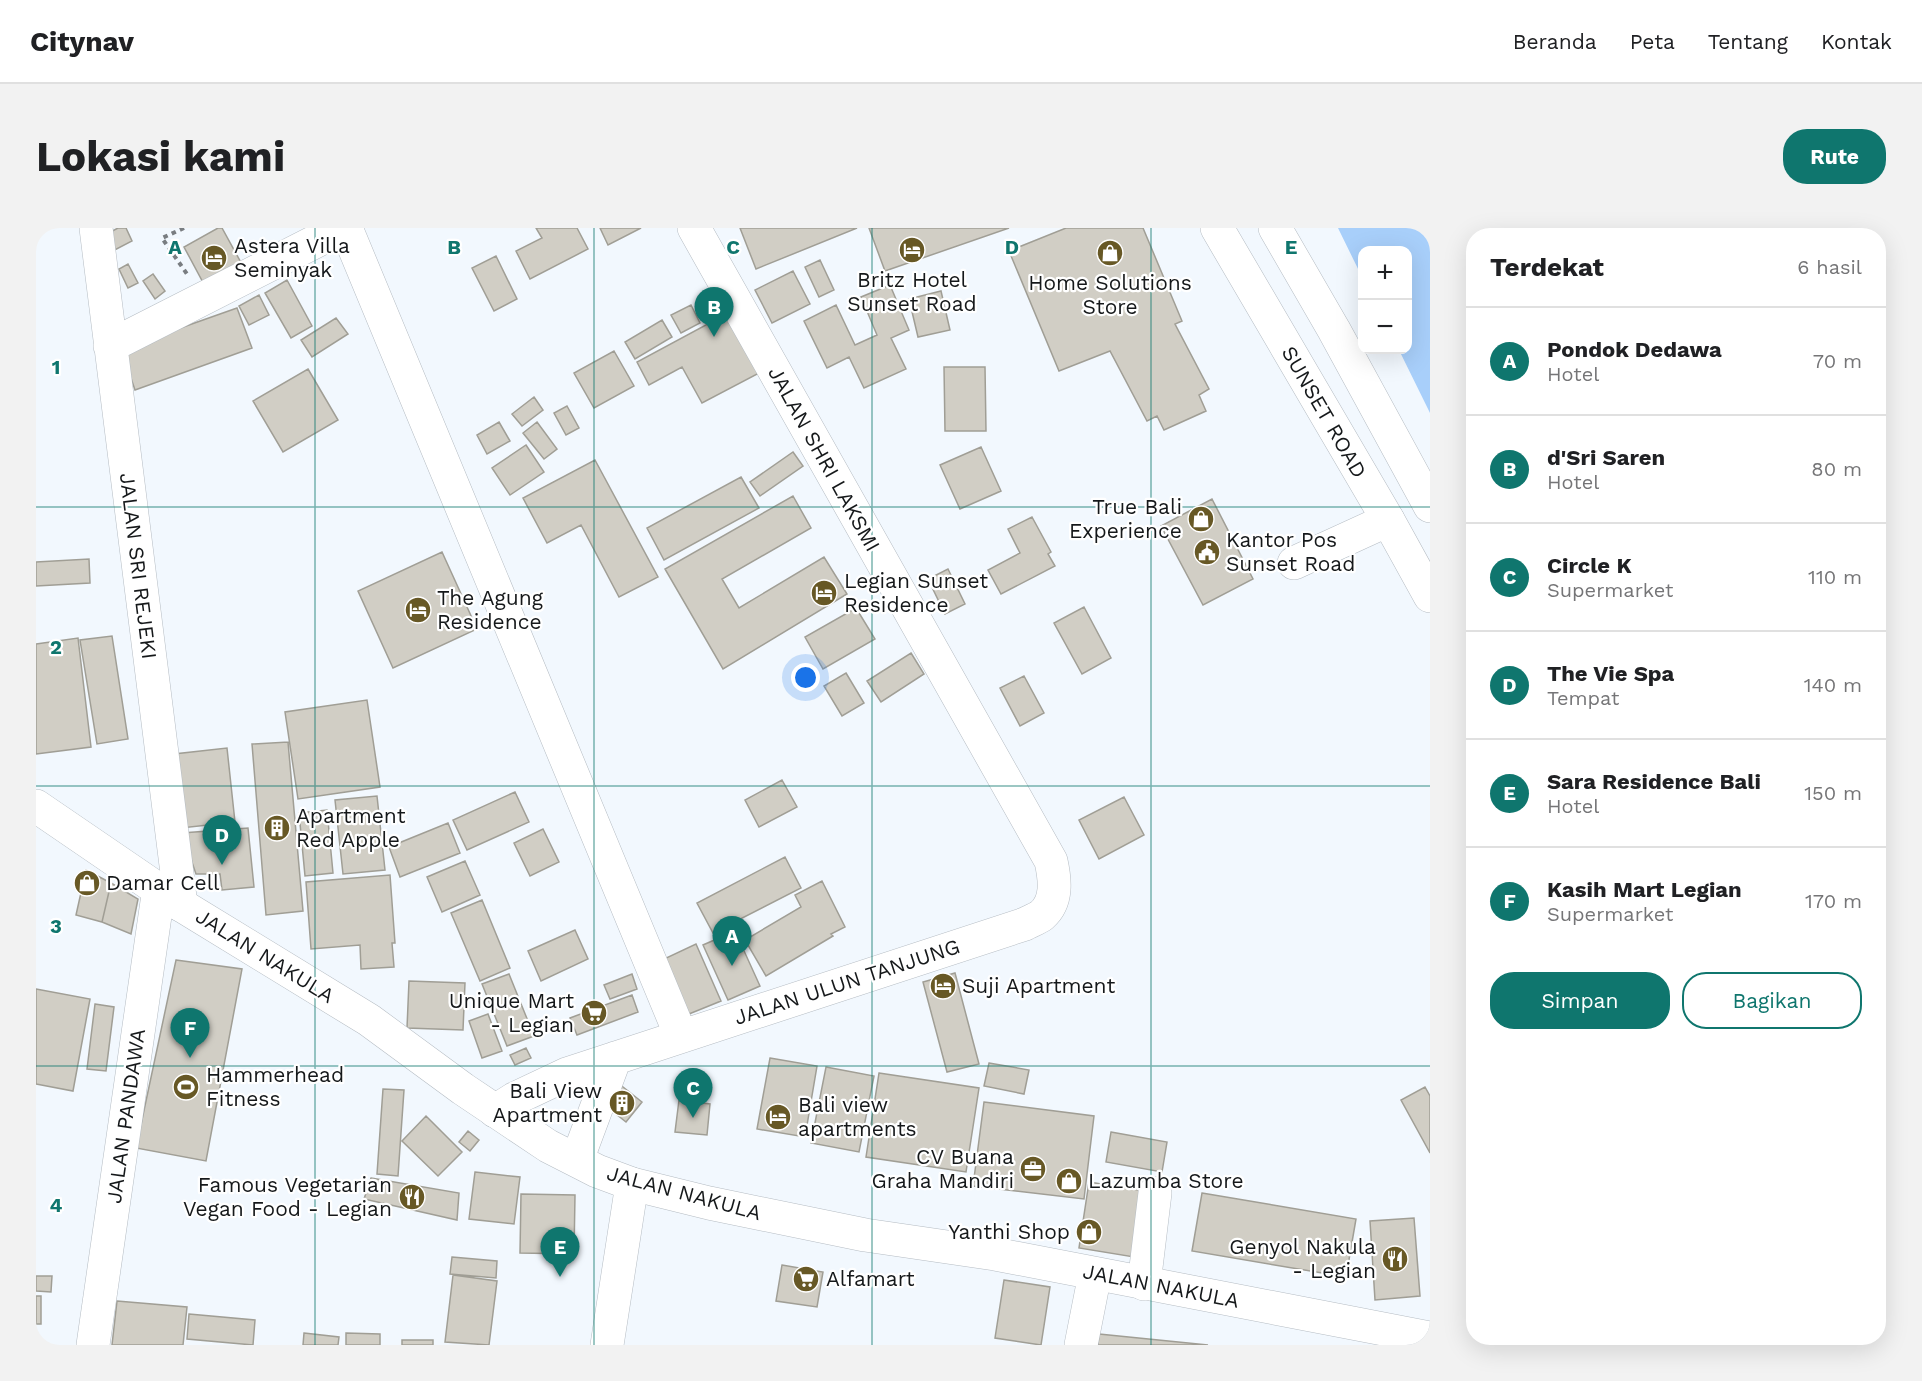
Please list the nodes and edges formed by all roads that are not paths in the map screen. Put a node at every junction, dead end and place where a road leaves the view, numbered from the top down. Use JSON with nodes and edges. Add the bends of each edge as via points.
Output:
{"nodes":[{"id":1,"x":96,"y":228,"type":"edge"},
{"id":2,"x":344,"y":228,"type":"edge"},
{"id":3,"x":694,"y":228,"type":"edge"},
{"id":4,"x":1217,"y":228,"type":"edge"},
{"id":5,"x":1275,"y":228,"type":"edge"},
{"id":6,"x":110,"y":346,"type":"junction"},
{"id":7,"x":1430,"y":506,"type":"edge"},
{"id":8,"x":1388,"y":520,"type":"junction"},
{"id":9,"x":1294,"y":563,"type":"dead end"},
{"id":10,"x":1430,"y":596,"type":"edge"},
{"id":11,"x":36,"y":806,"type":"edge"},
{"id":12,"x":1056,"y":880,"type":"joint"},
{"id":13,"x":170,"y":896,"type":"junction"},
{"id":14,"x":681,"y":1035,"type":"junction"},
{"id":15,"x":615,"y":1058,"type":"junction"},
{"id":16,"x":495,"y":1111,"type":"junction"},
{"id":17,"x":577,"y":1160,"type":"junction"},
{"id":18,"x":632,"y":1184,"type":"junction"},
{"id":19,"x":1155,"y":1193,"type":"dead end"},
{"id":20,"x":1095,"y":1274,"type":"junction"},
{"id":21,"x":1144,"y":1284,"type":"junction"},
{"id":22,"x":1430,"y":1338,"type":"edge"},
{"id":23,"x":93,"y":1345,"type":"edge"},
{"id":24,"x":607,"y":1345,"type":"edge"},
{"id":25,"x":1081,"y":1345,"type":"edge"}],
"edges":[{"from":1,"to":6,"type":"main road","name":"JALAN SRI REJEKI"},
{"from":2,"to":6,"type":"main road"},
{"from":2,"to":14,"type":"main road"},
{"from":3,"to":12,"type":"main road","name":"JALAN SHRI LAKSMI","via":[[1051,861]]},
{"from":4,"to":8,"type":"main road","name":"SUNSET ROAD"},
{"from":5,"to":7,"type":"main road"},
{"from":6,"to":13,"type":"main road","name":"JALAN SRI REJEKI"},
{"from":8,"to":9,"type":"main road"},
{"from":8,"to":10,"type":"main road","name":"SUNSET ROAD"},
{"from":11,"to":13,"type":"main road","name":"JALAN NAKULA"},
{"from":12,"to":14,"type":"main road","name":"JALAN ULUN TANJUNG","via":[[1042,915],[1025,924]]},
{"from":13,"to":16,"type":"main road","name":"JALAN NAKULA","via":[[369,1020]]},
{"from":13,"to":23,"type":"main road","name":"JALAN PANDAWA"},
{"from":14,"to":15,"type":"main road","name":"JALAN ULUN TANJUNG"},
{"from":15,"to":16,"type":"main road","name":"JALAN ULUN TANJUNG","via":[[550,1082]]},
{"from":15,"to":17,"type":"main road"},
{"from":16,"to":17,"type":"main road","name":"JALAN NAKULA"},
{"from":17,"to":18,"type":"main road","name":"JALAN NAKULA"},
{"from":18,"to":20,"type":"main road","name":"JALAN NAKULA","via":[[866,1235]]},
{"from":18,"to":24,"type":"main road"},
{"from":19,"to":21,"type":"main road"},
{"from":20,"to":21,"type":"main road","name":"JALAN NAKULA"},
{"from":20,"to":25,"type":"main road"},
{"from":21,"to":22,"type":"main road","name":"JALAN NAKULA"}]}
